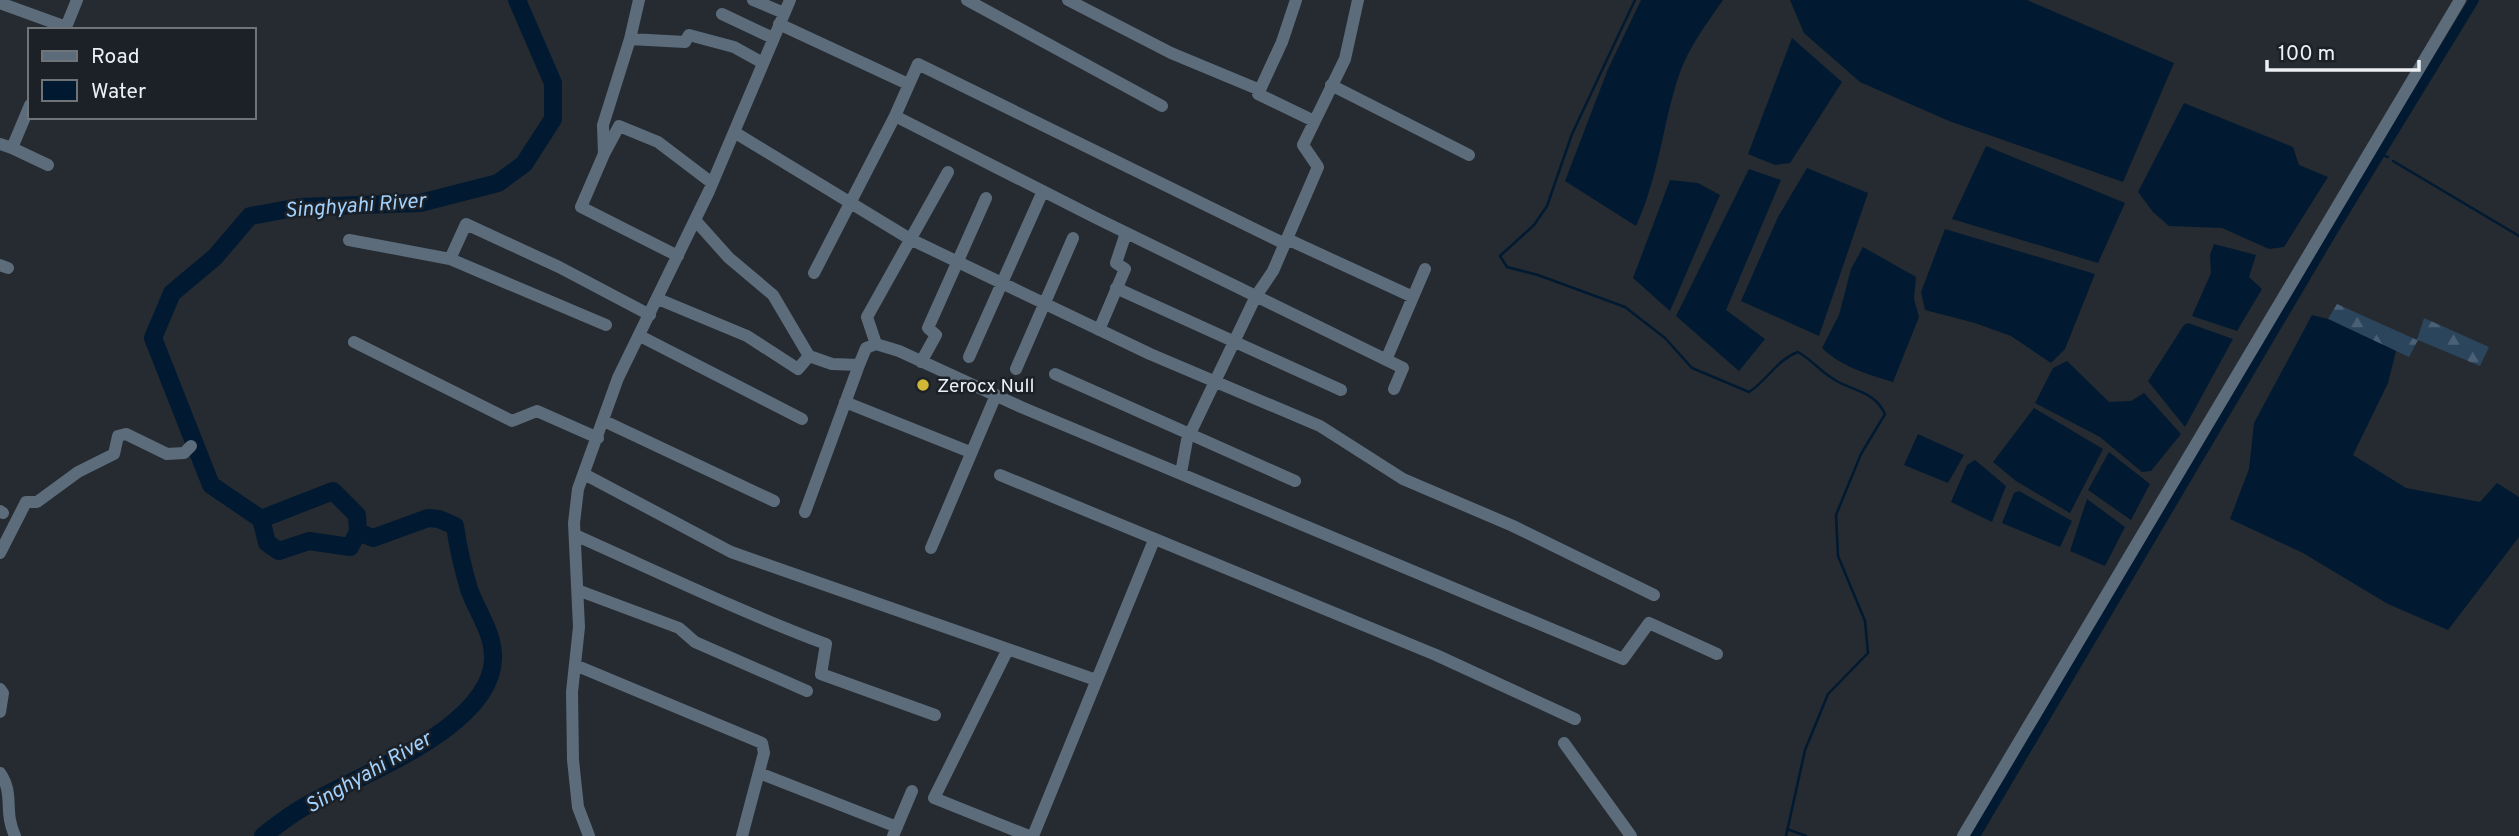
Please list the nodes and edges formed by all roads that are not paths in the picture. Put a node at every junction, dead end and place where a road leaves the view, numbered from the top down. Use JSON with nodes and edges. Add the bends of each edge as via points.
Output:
{"nodes":[{"id":1,"x":77,"y":0,"type":"edge"},
{"id":2,"x":639,"y":0,"type":"edge"},
{"id":3,"x":753,"y":0,"type":"edge"},
{"id":4,"x":790,"y":0,"type":"edge"},
{"id":5,"x":967,"y":0,"type":"edge"},
{"id":6,"x":1068,"y":0,"type":"edge"},
{"id":7,"x":1296,"y":0,"type":"edge"},
{"id":8,"x":1358,"y":0,"type":"edge"},
{"id":9,"x":2460,"y":0,"type":"edge"},
{"id":10,"x":0,"y":3,"type":"edge"},
{"id":11,"x":722,"y":14,"type":"dead end"},
{"id":12,"x":782,"y":18,"type":"junction"},
{"id":13,"x":65,"y":28,"type":"edge"},
{"id":14,"x":774,"y":38,"type":"junction"},
{"id":15,"x":630,"y":39,"type":"junction"},
{"id":16,"x":763,"y":63,"type":"junction"},
{"id":17,"x":908,"y":84,"type":"junction"},
{"id":18,"x":1331,"y":85,"type":"junction"},
{"id":19,"x":1260,"y":90,"type":"junction"},
{"id":20,"x":1162,"y":106,"type":"dead end"},
{"id":21,"x":28,"y":108,"type":"edge"},
{"id":22,"x":895,"y":116,"type":"junction"},
{"id":23,"x":1314,"y":121,"type":"junction"},
{"id":24,"x":734,"y":132,"type":"junction"},
{"id":25,"x":6,"y":146,"type":"edge"},
{"id":26,"x":604,"y":154,"type":"junction"},
{"id":27,"x":1469,"y":155,"type":"dead end"},
{"id":28,"x":48,"y":165,"type":"dead end"},
{"id":29,"x":948,"y":172,"type":"dead end"},
{"id":30,"x":712,"y":183,"type":"junction"},
{"id":31,"x":1043,"y":191,"type":"junction"},
{"id":32,"x":986,"y":198,"type":"dead end"},
{"id":33,"x":850,"y":203,"type":"junction"},
{"id":34,"x":695,"y":220,"type":"junction"},
{"id":35,"x":1126,"y":233,"type":"junction"},
{"id":36,"x":1073,"y":238,"type":"dead end"},
{"id":37,"x":910,"y":239,"type":"junction"},
{"id":38,"x":349,"y":240,"type":"dead end"},
{"id":39,"x":1286,"y":242,"type":"junction"},
{"id":40,"x":678,"y":256,"type":"junction"},
{"id":41,"x":450,"y":259,"type":"junction"},
{"id":42,"x":956,"y":261,"type":"junction"},
{"id":43,"x":1425,"y":269,"type":"dead end"},
{"id":44,"x":814,"y":273,"type":"dead end"},
{"id":45,"x":1000,"y":283,"type":"junction"},
{"id":46,"x":1116,"y":288,"type":"junction"},
{"id":47,"x":1256,"y":296,"type":"junction"},
{"id":48,"x":1413,"y":297,"type":"junction"},
{"id":49,"x":658,"y":299,"type":"junction"},
{"id":50,"x":1043,"y":305,"type":"junction"},
{"id":51,"x":650,"y":315,"type":"junction"},
{"id":52,"x":606,"y":324,"type":"dead end"},
{"id":53,"x":1099,"y":330,"type":"junction"},
{"id":54,"x":640,"y":335,"type":"junction"},
{"id":55,"x":354,"y":342,"type":"dead end"},
{"id":56,"x":1233,"y":342,"type":"junction"},
{"id":57,"x":876,"y":344,"type":"junction"},
{"id":58,"x":809,"y":356,"type":"junction"},
{"id":59,"x":970,"y":357,"type":"dead end"},
{"id":60,"x":1387,"y":360,"type":"junction"},
{"id":61,"x":921,"y":362,"type":"junction"},
{"id":62,"x":859,"y":365,"type":"junction"},
{"id":63,"x":1016,"y":369,"type":"dead end"},
{"id":64,"x":1055,"y":374,"type":"dead end"},
{"id":65,"x":1216,"y":383,"type":"junction"},
{"id":66,"x":1394,"y":389,"type":"dead end"},
{"id":67,"x":1341,"y":390,"type":"dead end"},
{"id":68,"x":996,"y":395,"type":"junction"},
{"id":69,"x":845,"y":402,"type":"junction"},
{"id":70,"x":802,"y":419,"type":"dead end"},
{"id":71,"x":604,"y":421,"type":"junction"},
{"id":72,"x":1190,"y":433,"type":"junction"},
{"id":73,"x":598,"y":438,"type":"junction"},
{"id":74,"x":191,"y":446,"type":"dead end"},
{"id":75,"x":970,"y":452,"type":"junction"},
{"id":76,"x":1181,"y":473,"type":"junction"},
{"id":77,"x":584,"y":474,"type":"junction"},
{"id":78,"x":1000,"y":475,"type":"dead end"},
{"id":79,"x":1295,"y":481,"type":"dead end"},
{"id":80,"x":774,"y":501,"type":"dead end"},
{"id":81,"x":805,"y":512,"type":"dead end"},
{"id":82,"x":575,"y":535,"type":"junction"},
{"id":83,"x":1152,"y":545,"type":"dead end"},
{"id":84,"x":931,"y":548,"type":"dead end"},
{"id":85,"x":0,"y":553,"type":"edge"},
{"id":86,"x":580,"y":591,"type":"junction"},
{"id":87,"x":1654,"y":595,"type":"dead end"},
{"id":88,"x":1008,"y":649,"type":"junction"},
{"id":89,"x":1717,"y":654,"type":"dead end"},
{"id":90,"x":575,"y":665,"type":"junction"},
{"id":91,"x":1096,"y":680,"type":"junction"},
{"id":92,"x":0,"y":689,"type":"edge"},
{"id":93,"x":807,"y":691,"type":"dead end"},
{"id":94,"x":0,"y":712,"type":"edge"},
{"id":95,"x":935,"y":715,"type":"dead end"},
{"id":96,"x":1575,"y":719,"type":"dead end"},
{"id":97,"x":1564,"y":743,"type":"dead end"},
{"id":98,"x":0,"y":773,"type":"edge"},
{"id":99,"x":759,"y":773,"type":"junction"},
{"id":100,"x":912,"y":791,"type":"dead end"},
{"id":101,"x":6,"y":812,"type":"junction"},
{"id":102,"x":0,"y":829,"type":"edge"},
{"id":103,"x":895,"y":831,"type":"edge"},
{"id":104,"x":15,"y":836,"type":"edge"},
{"id":105,"x":589,"y":836,"type":"edge"},
{"id":106,"x":742,"y":836,"type":"edge"},
{"id":107,"x":1031,"y":836,"type":"edge"},
{"id":108,"x":1630,"y":836,"type":"edge"},
{"id":109,"x":1963,"y":836,"type":"edge"}],
"edges":[{"from":1,"to":13,"type":"street"},
{"from":2,"to":15,"type":"street"},
{"from":3,"to":12,"type":"street"},
{"from":4,"to":12,"type":"street"},
{"from":5,"to":20,"type":"street"},
{"from":6,"to":19,"type":"street","via":[[1171,53]]},
{"from":7,"to":19,"type":"street"},
{"from":8,"to":18,"type":"street","via":[[1345,59]]},
{"from":9,"to":109,"type":"street"},
{"from":10,"to":13,"type":"street"},
{"from":11,"to":14,"type":"street"},
{"from":12,"to":14,"type":"street"},
{"from":12,"to":17,"type":"street"},
{"from":14,"to":16,"type":"street"},
{"from":15,"to":16,"type":"street","via":[[685,42],[689,35],[734,47]]},
{"from":15,"to":26,"type":"street","via":[[603,125]]},
{"from":16,"to":24,"type":"street"},
{"from":17,"to":22,"type":"street"},
{"from":17,"to":39,"type":"street","via":[[918,64]]},
{"from":18,"to":23,"type":"street"},
{"from":18,"to":27,"type":"street"},
{"from":19,"to":23,"type":"street","via":[[1258,94]]},
{"from":21,"to":25,"type":"street"},
{"from":22,"to":31,"type":"street"},
{"from":22,"to":33,"type":"street"},
{"from":23,"to":39,"type":"street","via":[[1303,145],[1318,167]]},
{"from":24,"to":30,"type":"street"},
{"from":24,"to":33,"type":"street"},
{"from":25,"to":28,"type":"street"},
{"from":26,"to":30,"type":"street","via":[[619,126],[658,142]]},
{"from":26,"to":40,"type":"street","via":[[581,206]]},
{"from":29,"to":37,"type":"street"},
{"from":30,"to":34,"type":"street"},
{"from":31,"to":35,"type":"street"},
{"from":31,"to":45,"type":"street"},
{"from":32,"to":42,"type":"street"},
{"from":33,"to":37,"type":"street"},
{"from":33,"to":44,"type":"street"},
{"from":34,"to":40,"type":"street"},
{"from":34,"to":58,"type":"street","via":[[729,258],[773,295]]},
{"from":35,"to":46,"type":"street","via":[[1116,263],[1125,269]]},
{"from":35,"to":47,"type":"street"},
{"from":36,"to":50,"type":"street"},
{"from":37,"to":42,"type":"street"},
{"from":37,"to":57,"type":"street","via":[[867,317]]},
{"from":38,"to":41,"type":"street"},
{"from":39,"to":47,"type":"street"},
{"from":39,"to":48,"type":"street"},
{"from":40,"to":49,"type":"street"},
{"from":41,"to":51,"type":"street","via":[[466,224]]},
{"from":41,"to":52,"type":"street"},
{"from":42,"to":45,"type":"street"},
{"from":42,"to":61,"type":"street","via":[[928,327],[936,335]]},
{"from":43,"to":48,"type":"street"},
{"from":45,"to":50,"type":"street"},
{"from":45,"to":59,"type":"street"},
{"from":46,"to":53,"type":"street"},
{"from":46,"to":56,"type":"street"},
{"from":47,"to":56,"type":"street"},
{"from":47,"to":60,"type":"street"},
{"from":48,"to":60,"type":"street"},
{"from":49,"to":51,"type":"street"},
{"from":49,"to":58,"type":"street","via":[[747,336],[798,369]]},
{"from":50,"to":53,"type":"street"},
{"from":50,"to":63,"type":"street"},
{"from":51,"to":54,"type":"street"},
{"from":53,"to":65,"type":"street"},
{"from":54,"to":70,"type":"street"},
{"from":54,"to":71,"type":"street","via":[[618,378]]},
{"from":55,"to":73,"type":"street","via":[[512,421],[537,411]]},
{"from":56,"to":65,"type":"street"},
{"from":56,"to":67,"type":"street"},
{"from":57,"to":61,"type":"street"},
{"from":57,"to":62,"type":"street","via":[[866,348]]},
{"from":58,"to":62,"type":"street","via":[[832,364]]},
{"from":60,"to":66,"type":"street","via":[[1403,368]]},
{"from":61,"to":68,"type":"street"},
{"from":62,"to":69,"type":"street"},
{"from":64,"to":72,"type":"street"},
{"from":65,"to":72,"type":"street"},
{"from":65,"to":87,"type":"street","via":[[1320,426],[1403,479]]},
{"from":68,"to":75,"type":"street"},
{"from":68,"to":76,"type":"street"},
{"from":69,"to":75,"type":"street"},
{"from":69,"to":81,"type":"street"},
{"from":71,"to":73,"type":"street"},
{"from":71,"to":80,"type":"street"},
{"from":72,"to":76,"type":"street"},
{"from":72,"to":79,"type":"street"},
{"from":73,"to":77,"type":"street"},
{"from":74,"to":85,"type":"street","via":[[184,453],[167,454],[126,434],[118,436],[114,454],[78,472],[37,502],[26,502]]},
{"from":75,"to":84,"type":"street"},
{"from":76,"to":89,"type":"street","via":[[1623,659],[1649,623]]},
{"from":77,"to":82,"type":"street","via":[[578,489]]},
{"from":77,"to":88,"type":"street","via":[[731,552]]},
{"from":78,"to":96,"type":"street","via":[[1436,655]]},
{"from":82,"to":86,"type":"street"},
{"from":82,"to":95,"type":"street","via":[[736,610],[826,644],[821,674]]},
{"from":83,"to":91,"type":"street"},
{"from":86,"to":90,"type":"street"},
{"from":86,"to":93,"type":"street","via":[[679,628],[695,642]]},
{"from":88,"to":91,"type":"street"},
{"from":88,"to":107,"type":"street","via":[[934,798]]},
{"from":90,"to":99,"type":"street","via":[[762,743]]},
{"from":90,"to":105,"type":"street","via":[[573,760],[578,807]]},
{"from":91,"to":107,"type":"street"},
{"from":92,"to":94,"type":"street"},
{"from":97,"to":108,"type":"street"},
{"from":98,"to":101,"type":"street","via":[[9,787]]},
{"from":99,"to":103,"type":"street"},
{"from":99,"to":106,"type":"street"},
{"from":100,"to":103,"type":"street"},
{"from":101,"to":102,"type":"street"},
{"from":101,"to":104,"type":"street"}]}
